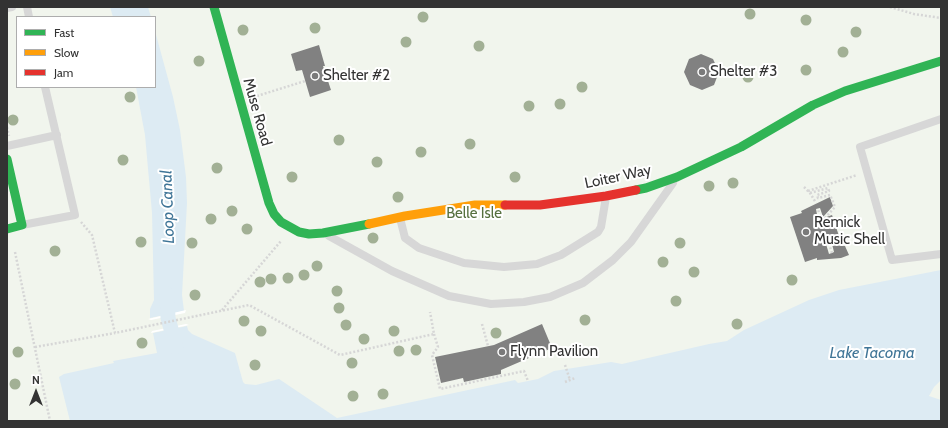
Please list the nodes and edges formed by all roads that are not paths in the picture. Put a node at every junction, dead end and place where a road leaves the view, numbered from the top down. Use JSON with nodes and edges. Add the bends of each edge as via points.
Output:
{"nodes":[{"id":1,"x":12,"y":7,"type":"edge"},
{"id":2,"x":214,"y":7,"type":"edge"},
{"id":3,"x":7,"y":8,"type":"edge"},
{"id":4,"x":941,"y":61,"type":"edge"},
{"id":5,"x":45,"y":88,"type":"edge"},
{"id":6,"x":941,"y":118,"type":"edge"},
{"id":7,"x":57,"y":136,"type":"junction"},
{"id":8,"x":7,"y":146,"type":"edge"},
{"id":9,"x":7,"y":159,"type":"edge"},
{"id":10,"x":678,"y":177,"type":"junction"},
{"id":11,"x":606,"y":196,"type":"junction"},
{"id":12,"x":400,"y":217,"type":"junction"},
{"id":13,"x":281,"y":222,"type":"joint"},
{"id":14,"x":22,"y":225,"type":"junction"},
{"id":15,"x":7,"y":229,"type":"edge"},
{"id":16,"x":323,"y":233,"type":"junction"},
{"id":17,"x":941,"y":254,"type":"edge"}],
"edges":[{"from":1,"to":3,"type":"lane"},
{"from":2,"to":13,"type":"street","name":"Muse Road","via":[[269,203]]},
{"from":4,"to":10,"type":"street","name":"Loiter Way","via":[[845,91],[813,105],[741,147]]},
{"from":5,"to":7,"type":"lane"},
{"from":6,"to":17,"type":"lane","via":[[860,146],[892,260]]},
{"from":7,"to":8,"type":"lane"},
{"from":7,"to":14,"type":"lane","via":[[75,215]]},
{"from":9,"to":14,"type":"street"},
{"from":10,"to":11,"type":"street","name":"Loiter Way","via":[[646,188]]},
{"from":10,"to":16,"type":"lane","via":[[631,242],[613,260],[583,283],[550,297],[524,302],[491,304],[449,296],[392,271]]},
{"from":11,"to":12,"type":"street","name":"Loiter Way","via":[[540,205],[475,205]]},
{"from":11,"to":12,"type":"lane","via":[[598,232],[562,256],[537,264],[504,267],[464,263],[419,248],[405,238]]},
{"from":12,"to":16,"type":"street","name":"Loiter Way"},
{"from":13,"to":16,"type":"street","name":"Loiter Way","via":[[299,232]]},
{"from":14,"to":15,"type":"street"}]}
